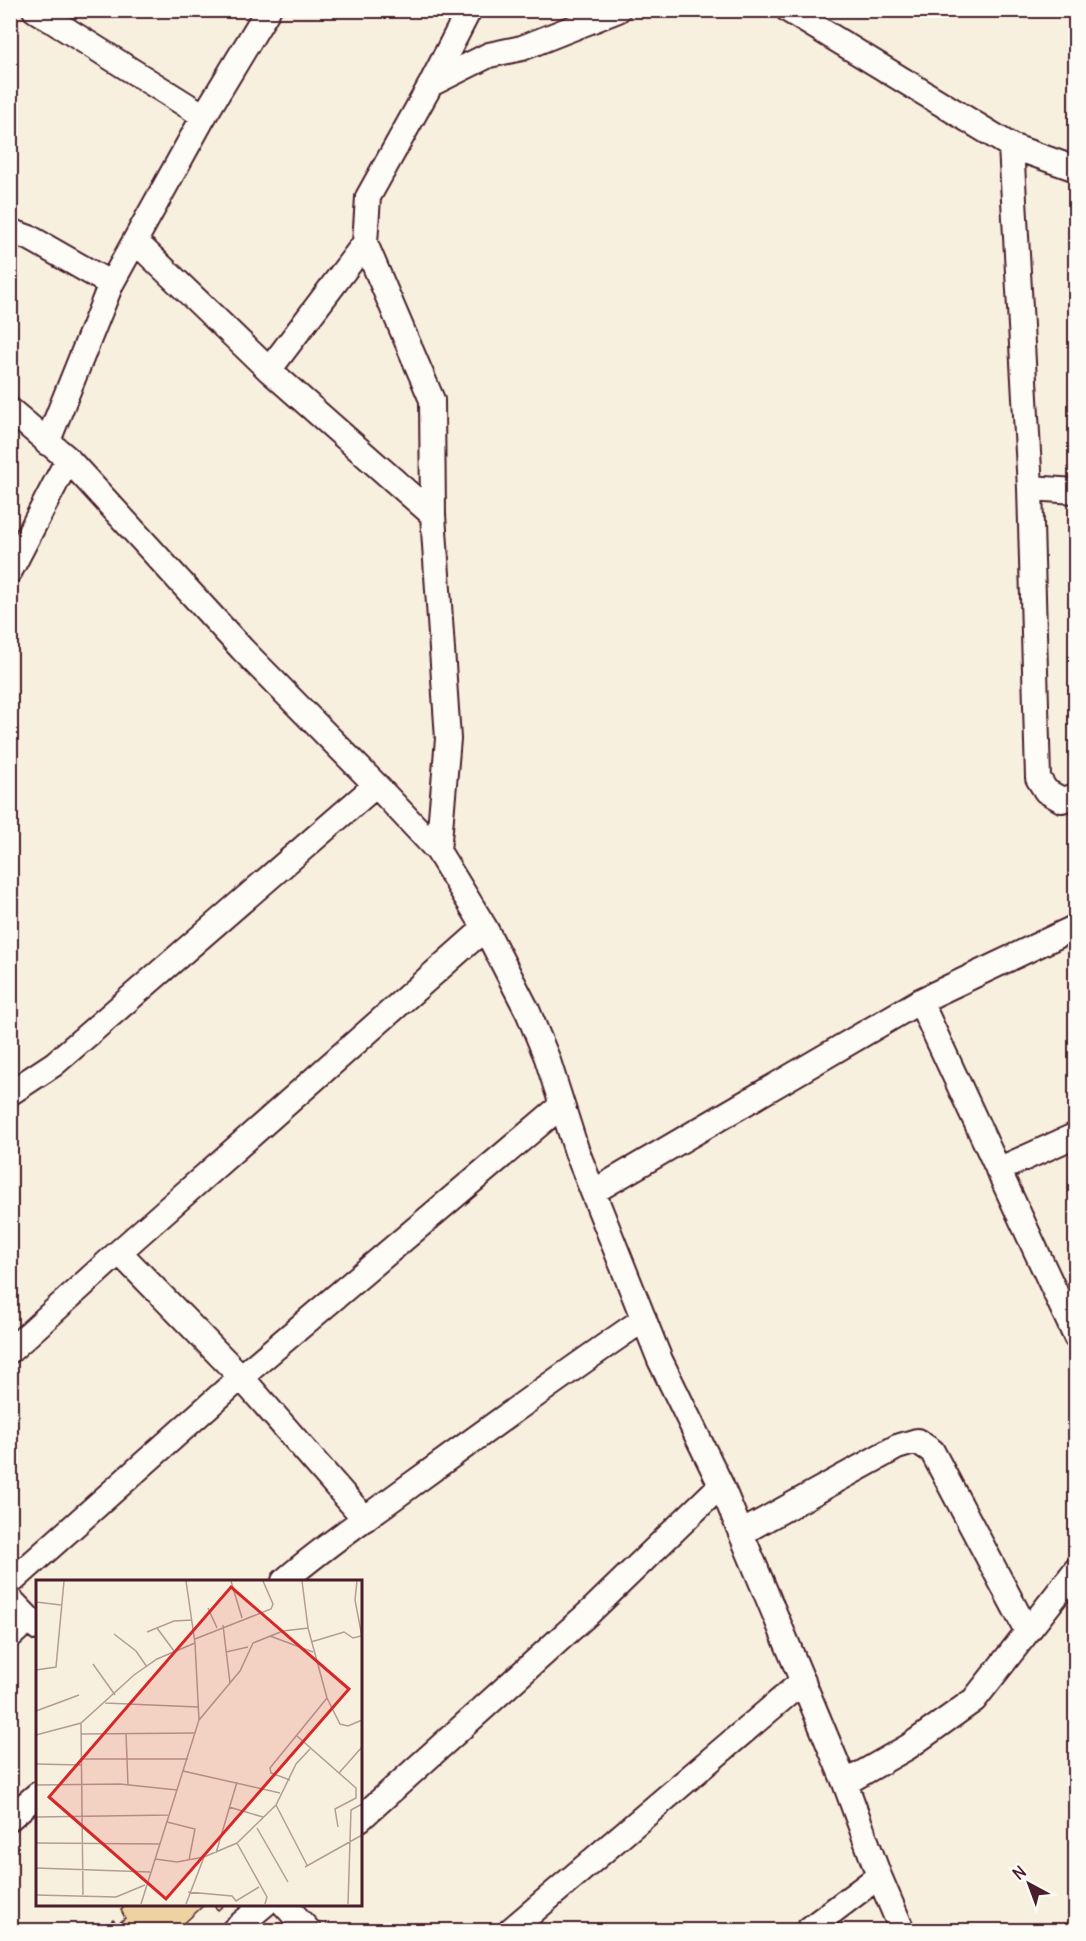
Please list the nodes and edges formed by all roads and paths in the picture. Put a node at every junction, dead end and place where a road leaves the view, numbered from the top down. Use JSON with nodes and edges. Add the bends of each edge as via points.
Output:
{"nodes":[{"id":1,"x":35,"y":10,"type":"edge"},
{"id":2,"x":268,"y":10,"type":"edge"},
{"id":3,"x":469,"y":10,"type":"edge"},
{"id":4,"x":618,"y":10,"type":"edge"},
{"id":5,"x":788,"y":10,"type":"edge"},
{"id":6,"x":431,"y":84,"type":"junction"},
{"id":7,"x":204,"y":116,"type":"junction"},
{"id":8,"x":1011,"y":146,"type":"junction"},
{"id":9,"x":1076,"y":169,"type":"edge"},
{"id":10,"x":10,"y":231,"type":"edge"},
{"id":11,"x":135,"y":241,"type":"junction"},
{"id":12,"x":365,"y":243,"type":"junction"},
{"id":13,"x":111,"y":284,"type":"junction"},
{"id":14,"x":269,"y":370,"type":"junction"},
{"id":15,"x":10,"y":410,"type":"edge"},
{"id":16,"x":47,"y":442,"type":"junction"},
{"id":17,"x":68,"y":459,"type":"junction"},
{"id":18,"x":1030,"y":488,"type":"junction"},
{"id":19,"x":1076,"y":491,"type":"edge"},
{"id":20,"x":433,"y":515,"type":"junction"},
{"id":21,"x":10,"y":571,"type":"edge"},
{"id":22,"x":376,"y":785,"type":"junction"},
{"id":23,"x":1076,"y":796,"type":"edge"},
{"id":24,"x":438,"y":851,"type":"junction"},
{"id":25,"x":1076,"y":927,"type":"edge"},
{"id":26,"x":485,"y":928,"type":"junction"},
{"id":27,"x":920,"y":1001,"type":"junction"},
{"id":28,"x":10,"y":1093,"type":"edge"},
{"id":29,"x":562,"y":1105,"type":"junction"},
{"id":30,"x":1076,"y":1135,"type":"edge"},
{"id":31,"x":998,"y":1170,"type":"junction"},
{"id":32,"x":593,"y":1192,"type":"junction"},
{"id":33,"x":119,"y":1252,"type":"junction"},
{"id":34,"x":644,"y":1319,"type":"junction"},
{"id":35,"x":1076,"y":1336,"type":"edge"},
{"id":36,"x":10,"y":1351,"type":"edge"},
{"id":37,"x":241,"y":1377,"type":"junction"},
{"id":38,"x":721,"y":1485,"type":"junction"},
{"id":39,"x":365,"y":1519,"type":"junction"},
{"id":40,"x":741,"y":1533,"type":"junction"},
{"id":41,"x":1076,"y":1570,"type":"edge"},
{"id":42,"x":285,"y":1580,"type":"edge"},
{"id":43,"x":10,"y":1583,"type":"edge"},
{"id":44,"x":10,"y":1599,"type":"edge"},
{"id":45,"x":33,"y":1624,"type":"edge"},
{"id":46,"x":1027,"y":1631,"type":"junction"},
{"id":47,"x":10,"y":1636,"type":"edge"},
{"id":48,"x":803,"y":1681,"type":"junction"},
{"id":49,"x":845,"y":1783,"type":"junction"},
{"id":50,"x":36,"y":1796,"type":"edge"},
{"id":51,"x":362,"y":1817,"type":"edge"},
{"id":52,"x":10,"y":1818,"type":"edge"},
{"id":53,"x":879,"y":1876,"type":"junction"},
{"id":54,"x":264,"y":1905,"type":"edge"},
{"id":55,"x":285,"y":1905,"type":"edge"},
{"id":56,"x":234,"y":1930,"type":"edge"},
{"id":57,"x":308,"y":1930,"type":"edge"},
{"id":58,"x":511,"y":1930,"type":"edge"},
{"id":59,"x":808,"y":1930,"type":"edge"},
{"id":60,"x":902,"y":1930,"type":"edge"}],
"edges":[{"from":1,"to":7,"type":"street"},
{"from":2,"to":7,"type":"street"},
{"from":3,"to":6,"type":"street"},
{"from":4,"to":6,"type":"street","via":[[522,48],[489,55]]},
{"from":5,"to":8,"type":"street"},
{"from":6,"to":12,"type":"street","via":[[368,197]]},
{"from":7,"to":11,"type":"street"},
{"from":8,"to":9,"type":"street"},
{"from":8,"to":18,"type":"street"},
{"from":10,"to":13,"type":"street","via":[[32,239]]},
{"from":11,"to":13,"type":"street"},
{"from":11,"to":14,"type":"street"},
{"from":12,"to":14,"type":"street"},
{"from":12,"to":20,"type":"street","via":[[432,400]]},
{"from":13,"to":16,"type":"street"},
{"from":14,"to":20,"type":"street"},
{"from":15,"to":16,"type":"street"},
{"from":16,"to":17,"type":"street"},
{"from":17,"to":21,"type":"street"},
{"from":17,"to":22,"type":"street","via":[[242,649]]},
{"from":18,"to":19,"type":"street"},
{"from":18,"to":23,"type":"street","via":[[1038,778],[1046,791],[1062,800]]},
{"from":20,"to":24,"type":"street","via":[[448,739]]},
{"from":22,"to":24,"type":"street"},
{"from":22,"to":28,"type":"street","via":[[54,1064]]},
{"from":24,"to":26,"type":"street"},
{"from":25,"to":27,"type":"street"},
{"from":26,"to":29,"type":"street","via":[[528,1012]]},
{"from":26,"to":33,"type":"street"},
{"from":27,"to":31,"type":"street"},
{"from":27,"to":32,"type":"street"},
{"from":29,"to":32,"type":"street"},
{"from":29,"to":37,"type":"street"},
{"from":30,"to":31,"type":"street"},
{"from":31,"to":35,"type":"street"},
{"from":32,"to":34,"type":"street"},
{"from":33,"to":36,"type":"street"},
{"from":33,"to":37,"type":"street"},
{"from":34,"to":38,"type":"street"},
{"from":34,"to":39,"type":"street"},
{"from":37,"to":39,"type":"street"},
{"from":37,"to":43,"type":"street"},
{"from":38,"to":40,"type":"street"},
{"from":38,"to":51,"type":"street","via":[[591,1611]]},
{"from":39,"to":42,"type":"street"},
{"from":40,"to":46,"type":"street","via":[[897,1447],[917,1441],[932,1451]]},
{"from":40,"to":48,"type":"street"},
{"from":41,"to":46,"type":"street"},
{"from":44,"to":45,"type":"street"},
{"from":45,"to":47,"type":"street"},
{"from":46,"to":49,"type":"street","via":[[974,1700],[908,1747]]},
{"from":48,"to":49,"type":"street"},
{"from":48,"to":58,"type":"street"},
{"from":49,"to":53,"type":"street"},
{"from":50,"to":52,"type":"street"},
{"from":53,"to":59,"type":"street"},
{"from":53,"to":60,"type":"street"},
{"from":54,"to":56,"type":"street"},
{"from":55,"to":57,"type":"street"}]}
